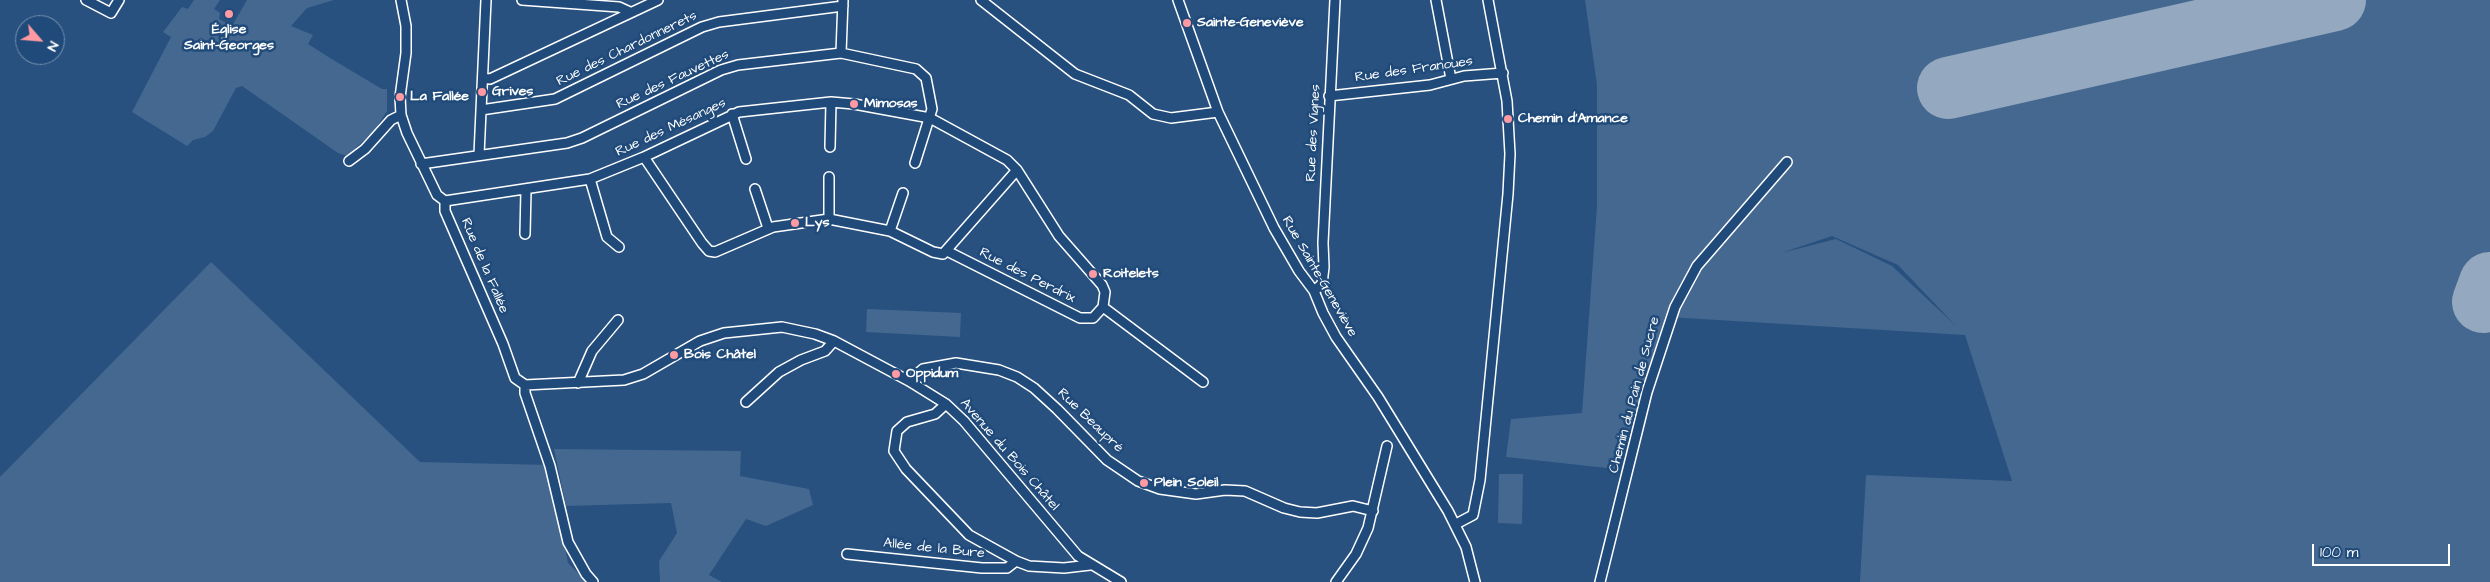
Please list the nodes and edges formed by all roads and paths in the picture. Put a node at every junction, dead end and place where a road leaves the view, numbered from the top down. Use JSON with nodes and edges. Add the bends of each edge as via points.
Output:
{"nodes":[{"id":1,"x":86,"y":0,"type":"edge"},
{"id":2,"x":119,"y":0,"type":"edge"},
{"id":3,"x":401,"y":0,"type":"edge"},
{"id":4,"x":486,"y":0,"type":"edge"},
{"id":5,"x":522,"y":0,"type":"edge"},
{"id":6,"x":658,"y":0,"type":"edge"},
{"id":7,"x":981,"y":0,"type":"edge"},
{"id":8,"x":1178,"y":0,"type":"edge"},
{"id":9,"x":1335,"y":0,"type":"edge"},
{"id":10,"x":1436,"y":0,"type":"edge"},
{"id":11,"x":1488,"y":0,"type":"edge"},
{"id":12,"x":843,"y":3,"type":"edge"},
{"id":13,"x":630,"y":12,"type":"junction"},
{"id":14,"x":841,"y":53,"type":"junction"},
{"id":15,"x":1503,"y":73,"type":"junction"},
{"id":16,"x":482,"y":78,"type":"junction"},
{"id":17,"x":1451,"y":79,"type":"junction"},
{"id":18,"x":1329,"y":96,"type":"junction"},
{"id":19,"x":831,"y":102,"type":"junction"},
{"id":20,"x":481,"y":110,"type":"junction"},
{"id":21,"x":1218,"y":112,"type":"junction"},
{"id":22,"x":732,"y":114,"type":"junction"},
{"id":23,"x":401,"y":115,"type":"junction"},
{"id":24,"x":930,"y":118,"type":"junction"},
{"id":25,"x":830,"y":147,"type":"dead end"},
{"id":26,"x":479,"y":155,"type":"junction"},
{"id":27,"x":644,"y":157,"type":"junction"},
{"id":28,"x":746,"y":159,"type":"dead end"},
{"id":29,"x":349,"y":161,"type":"dead end"},
{"id":30,"x":1787,"y":162,"type":"dead end"},
{"id":31,"x":915,"y":163,"type":"dead end"},
{"id":32,"x":421,"y":164,"type":"junction"},
{"id":33,"x":1017,"y":170,"type":"junction"},
{"id":34,"x":829,"y":177,"type":"dead end"},
{"id":35,"x":590,"y":179,"type":"junction"},
{"id":36,"x":755,"y":189,"type":"dead end"},
{"id":37,"x":526,"y":190,"type":"junction"},
{"id":38,"x":903,"y":193,"type":"dead end"},
{"id":39,"x":444,"y":202,"type":"junction"},
{"id":40,"x":829,"y":219,"type":"junction"},
{"id":41,"x":768,"y":228,"type":"junction"},
{"id":42,"x":890,"y":230,"type":"junction"},
{"id":43,"x":525,"y":234,"type":"dead end"},
{"id":44,"x":619,"y":247,"type":"dead end"},
{"id":45,"x":948,"y":251,"type":"junction"},
{"id":46,"x":1311,"y":287,"type":"junction"},
{"id":47,"x":1103,"y":307,"type":"junction"},
{"id":48,"x":618,"y":320,"type":"dead end"},
{"id":49,"x":834,"y":342,"type":"junction"},
{"id":50,"x":909,"y":381,"type":"junction"},
{"id":51,"x":1203,"y":382,"type":"dead end"},
{"id":52,"x":578,"y":383,"type":"junction"},
{"id":53,"x":525,"y":384,"type":"junction"},
{"id":54,"x":746,"y":402,"type":"dead end"},
{"id":55,"x":946,"y":404,"type":"junction"},
{"id":56,"x":1387,"y":446,"type":"dead end"},
{"id":57,"x":1373,"y":511,"type":"junction"},
{"id":58,"x":1456,"y":524,"type":"junction"},
{"id":59,"x":848,"y":554,"type":"dead end"},
{"id":60,"x":1016,"y":561,"type":"junction"},
{"id":61,"x":1090,"y":565,"type":"junction"},
{"id":62,"x":593,"y":582,"type":"edge"},
{"id":63,"x":1121,"y":582,"type":"edge"},
{"id":64,"x":1336,"y":582,"type":"edge"},
{"id":65,"x":1476,"y":582,"type":"edge"},
{"id":66,"x":1600,"y":582,"type":"edge"}],
"edges":[{"from":1,"to":2,"type":"street","via":[[111,13]]},
{"from":3,"to":23,"type":"street","name":"Rue de la Fallée","via":[[406,26]]},
{"from":4,"to":16,"type":"street"},
{"from":5,"to":13,"type":"street","via":[[619,8]]},
{"from":6,"to":13,"type":"street"},
{"from":7,"to":21,"type":"street","via":[[1075,74],[1129,95],[1153,114],[1172,118]]},
{"from":8,"to":21,"type":"street","name":"Rue Sainte-Geneviève"},
{"from":9,"to":18,"type":"street","name":"Rue des Vignes"},
{"from":10,"to":17,"type":"street"},
{"from":11,"to":15,"type":"street"},
{"from":12,"to":14,"type":"street"},
{"from":12,"to":20,"type":"street","name":"Rue des Chardonnerets","via":[[719,22],[555,99]]},
{"from":13,"to":16,"type":"street","via":[[490,79]]},
{"from":14,"to":24,"type":"street","name":"Rue des Fauvettes","via":[[921,72],[926,78],[932,109]]},
{"from":14,"to":26,"type":"street","name":"Rue des Fauvettes","via":[[738,65],[721,70],[582,138]]},
{"from":15,"to":17,"type":"street","name":"Rue des Franoues"},
{"from":15,"to":58,"type":"street","via":[[1508,119],[1508,194],[1485,433],[1474,512]]},
{"from":16,"to":20,"type":"street"},
{"from":17,"to":18,"type":"street","name":"Rue des Franoues","via":[[1430,85]]},
{"from":18,"to":46,"type":"street","name":"Rue des Vignes","via":[[1324,268],[1322,284]]},
{"from":19,"to":22,"type":"street","name":"Rue des Mésanges"},
{"from":19,"to":24,"type":"street","name":"Rue des Mésanges"},
{"from":19,"to":25,"type":"street"},
{"from":20,"to":26,"type":"street"},
{"from":21,"to":46,"type":"street","name":"Rue Sainte-Geneviève","via":[[1274,228]]},
{"from":22,"to":27,"type":"street","name":"Rue des Mésanges"},
{"from":22,"to":28,"type":"street"},
{"from":23,"to":29,"type":"street","via":[[391,120],[365,150]]},
{"from":23,"to":32,"type":"street","name":"Rue de la Fallée"},
{"from":24,"to":31,"type":"street"},
{"from":24,"to":33,"type":"street","name":"Rue des Mésanges","via":[[1007,160]]},
{"from":26,"to":32,"type":"street","name":"Rue des Fauvettes"},
{"from":27,"to":35,"type":"street","name":"Rue des Mésanges"},
{"from":27,"to":41,"type":"street","via":[[709,251],[717,251]]},
{"from":30,"to":66,"type":"street","name":"Chemin du Pain de Sucre","via":[[1705,255],[1674,307],[1647,392]]},
{"from":32,"to":39,"type":"street","name":"Rue de la Fallée"},
{"from":33,"to":45,"type":"street"},
{"from":33,"to":47,"type":"street","via":[[1059,236],[1102,285],[1105,292]]},
{"from":34,"to":40,"type":"street"},
{"from":35,"to":37,"type":"street","name":"Rue des Mésanges"},
{"from":35,"to":44,"type":"street","via":[[607,237]]},
{"from":36,"to":41,"type":"street"},
{"from":37,"to":39,"type":"street","name":"Rue des Mésanges"},
{"from":37,"to":43,"type":"street"},
{"from":38,"to":42,"type":"street"},
{"from":39,"to":53,"type":"street","name":"Rue de la Fallée","via":[[515,378]]},
{"from":40,"to":41,"type":"street"},
{"from":40,"to":42,"type":"street"},
{"from":42,"to":45,"type":"street","via":[[936,254]]},
{"from":45,"to":47,"type":"street","name":"Rue des Perdrix","via":[[1080,318],[1093,318]]},
{"from":46,"to":58,"type":"street","name":"Rue Sainte-Geneviève","via":[[1336,337],[1383,405]]},
{"from":47,"to":51,"type":"street"},
{"from":48,"to":52,"type":"street","via":[[592,351]]},
{"from":49,"to":50,"type":"street","name":"Avenue du Bois Châtel"},
{"from":49,"to":52,"type":"street","name":"Avenue du Bois Châtel","via":[[792,328],[750,328],[707,338],[631,378]]},
{"from":49,"to":54,"type":"street","via":[[825,351],[779,372]]},
{"from":50,"to":55,"type":"street","name":"Avenue du Bois Châtel"},
{"from":50,"to":57,"type":"street","name":"Rue Beaupré","via":[[923,369],[956,363],[999,370],[1017,377],[1057,408],[1107,460],[1138,481],[1160,489],[1196,494],[1245,491],[1300,512],[1317,513],[1353,506]]},
{"from":52,"to":53,"type":"street","name":"Avenue du Bois Châtel"},
{"from":53,"to":62,"type":"street","name":"Rue de la Fallée","via":[[525,393],[550,466],[568,542]]},
{"from":55,"to":60,"type":"street","via":[[935,414],[911,420],[902,426],[894,439],[896,456],[965,531]]},
{"from":55,"to":61,"type":"street","name":"Avenue du Bois Châtel","via":[[1078,556]]},
{"from":56,"to":57,"type":"street"},
{"from":57,"to":64,"type":"street","via":[[1362,543]]},
{"from":58,"to":65,"type":"street","name":"Rue Sainte-Geneviève"},
{"from":59,"to":60,"type":"street","name":"Allée de la Bure","via":[[982,568],[1007,568]]},
{"from":60,"to":61,"type":"street","via":[[1029,566],[1064,568]]},
{"from":61,"to":63,"type":"street","name":"Avenue du Bois Châtel"}]}
